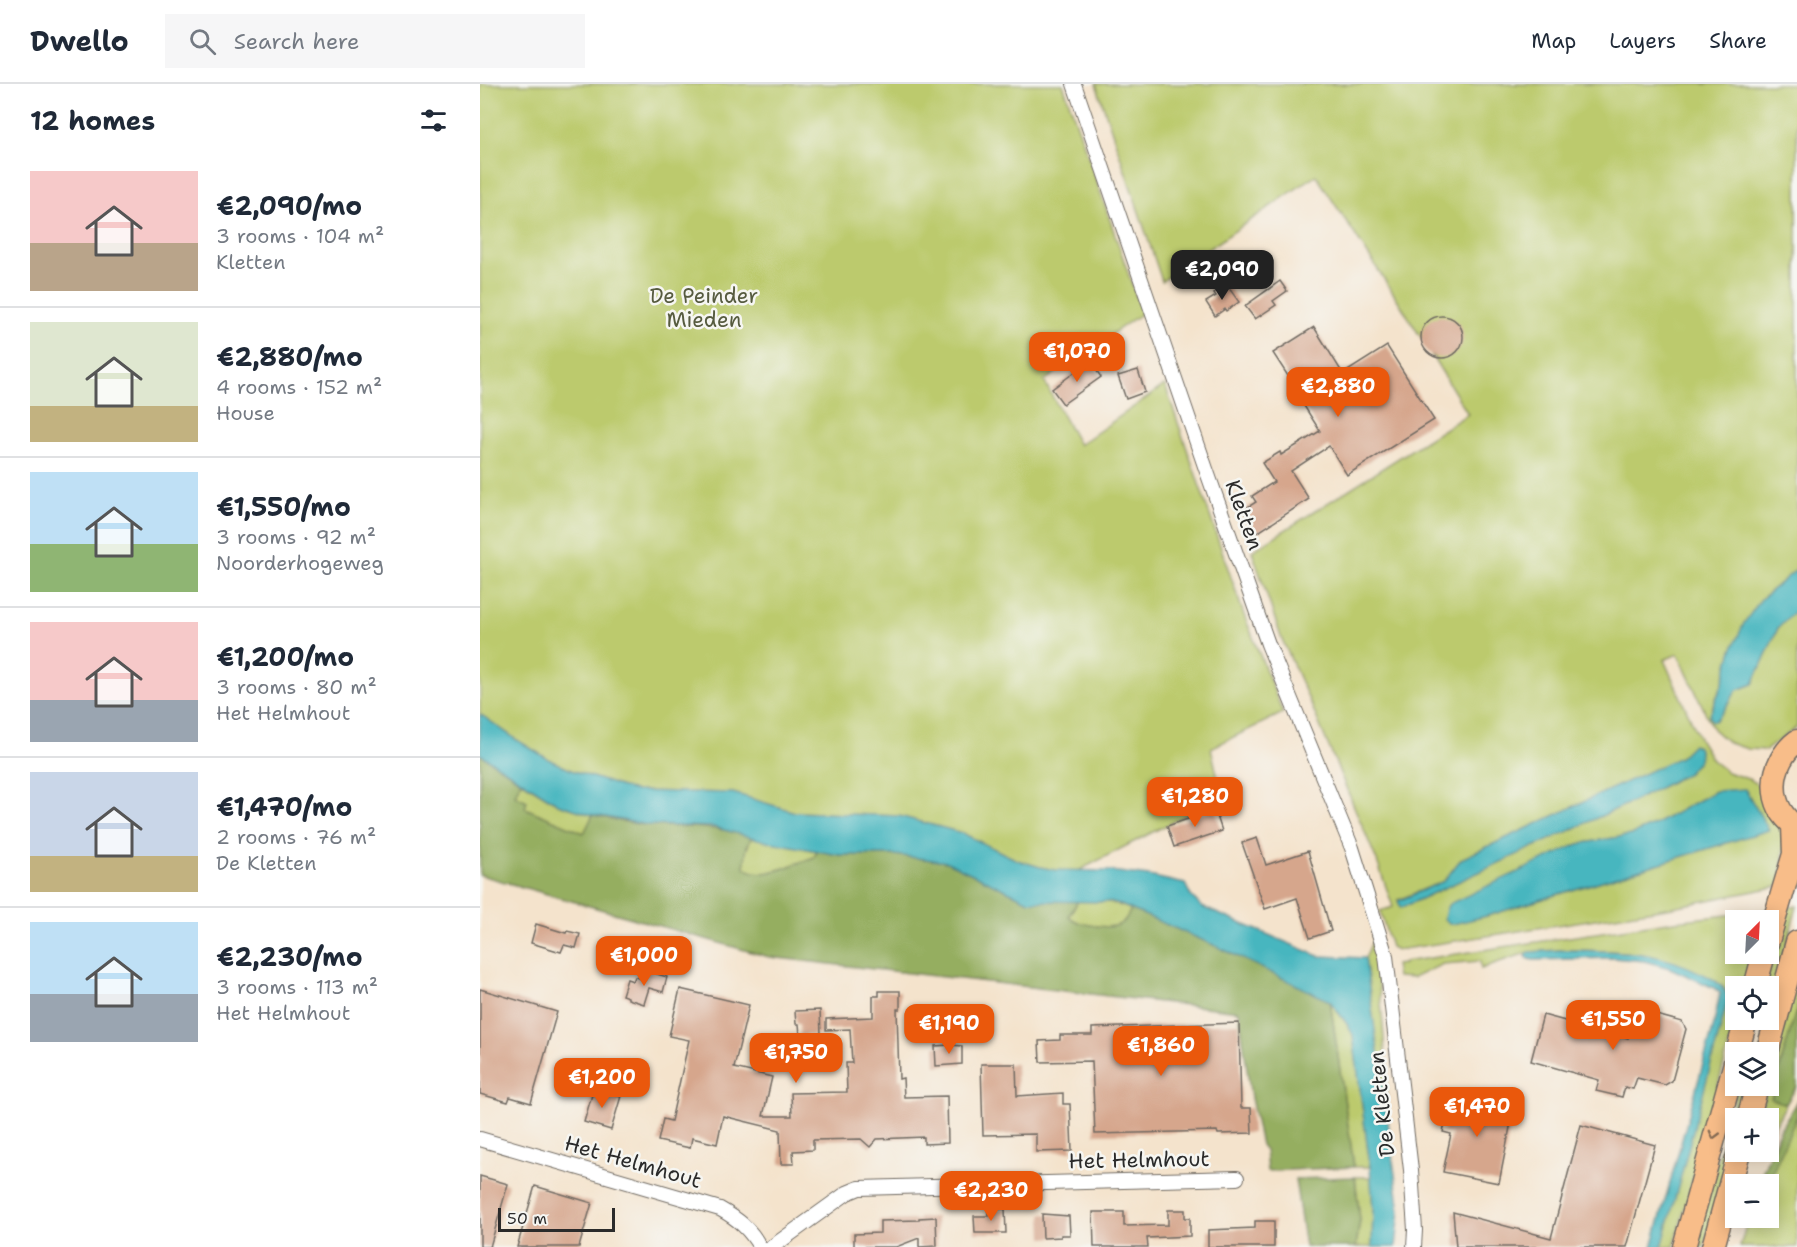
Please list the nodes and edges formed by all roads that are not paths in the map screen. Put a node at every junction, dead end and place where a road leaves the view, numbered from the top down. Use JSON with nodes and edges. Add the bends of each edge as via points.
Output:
{"nodes":[{"id":1,"x":1074,"y":84,"type":"edge"},
{"id":2,"x":1797,"y":741,"type":"edge"},
{"id":3,"x":1795,"y":826,"type":"edge"},
{"id":4,"x":1777,"y":910,"type":"edge"},
{"id":5,"x":1797,"y":942,"type":"edge"},
{"id":6,"x":1386,"y":956,"type":"joint"},
{"id":7,"x":1770,"y":1042,"type":"edge"},
{"id":8,"x":1726,"y":1096,"type":"edge"},
{"id":9,"x":480,"y":1139,"type":"edge"},
{"id":10,"x":1736,"y":1162,"type":"edge"},
{"id":11,"x":1237,"y":1178,"type":"dead end"},
{"id":12,"x":759,"y":1247,"type":"edge"},
{"id":13,"x":772,"y":1247,"type":"edge"},
{"id":14,"x":1414,"y":1247,"type":"edge"},
{"id":15,"x":1684,"y":1247,"type":"edge"},
{"id":16,"x":1713,"y":1247,"type":"edge"}],
"edges":[{"from":1,"to":6,"type":"street","name":"Kletten","via":[[1268,644],[1352,848]]},
{"from":2,"to":3,"type":"main road","via":[[1780,759],[1774,783],[1776,799]]},
{"from":3,"to":4,"type":"main road","via":[[1794,854]]},
{"from":5,"to":7,"type":"main road"},
{"from":6,"to":14,"type":"street","name":"De Kletten","via":[[1411,1170]]},
{"from":8,"to":15,"type":"main road","one_way":true},
{"from":9,"to":12,"type":"street","name":"Het Helmhout","via":[[720,1209],[740,1221]]},
{"from":10,"to":16,"type":"main road"},
{"from":11,"to":13,"type":"street","name":"Het Helmhout","via":[[859,1188]]}]}
